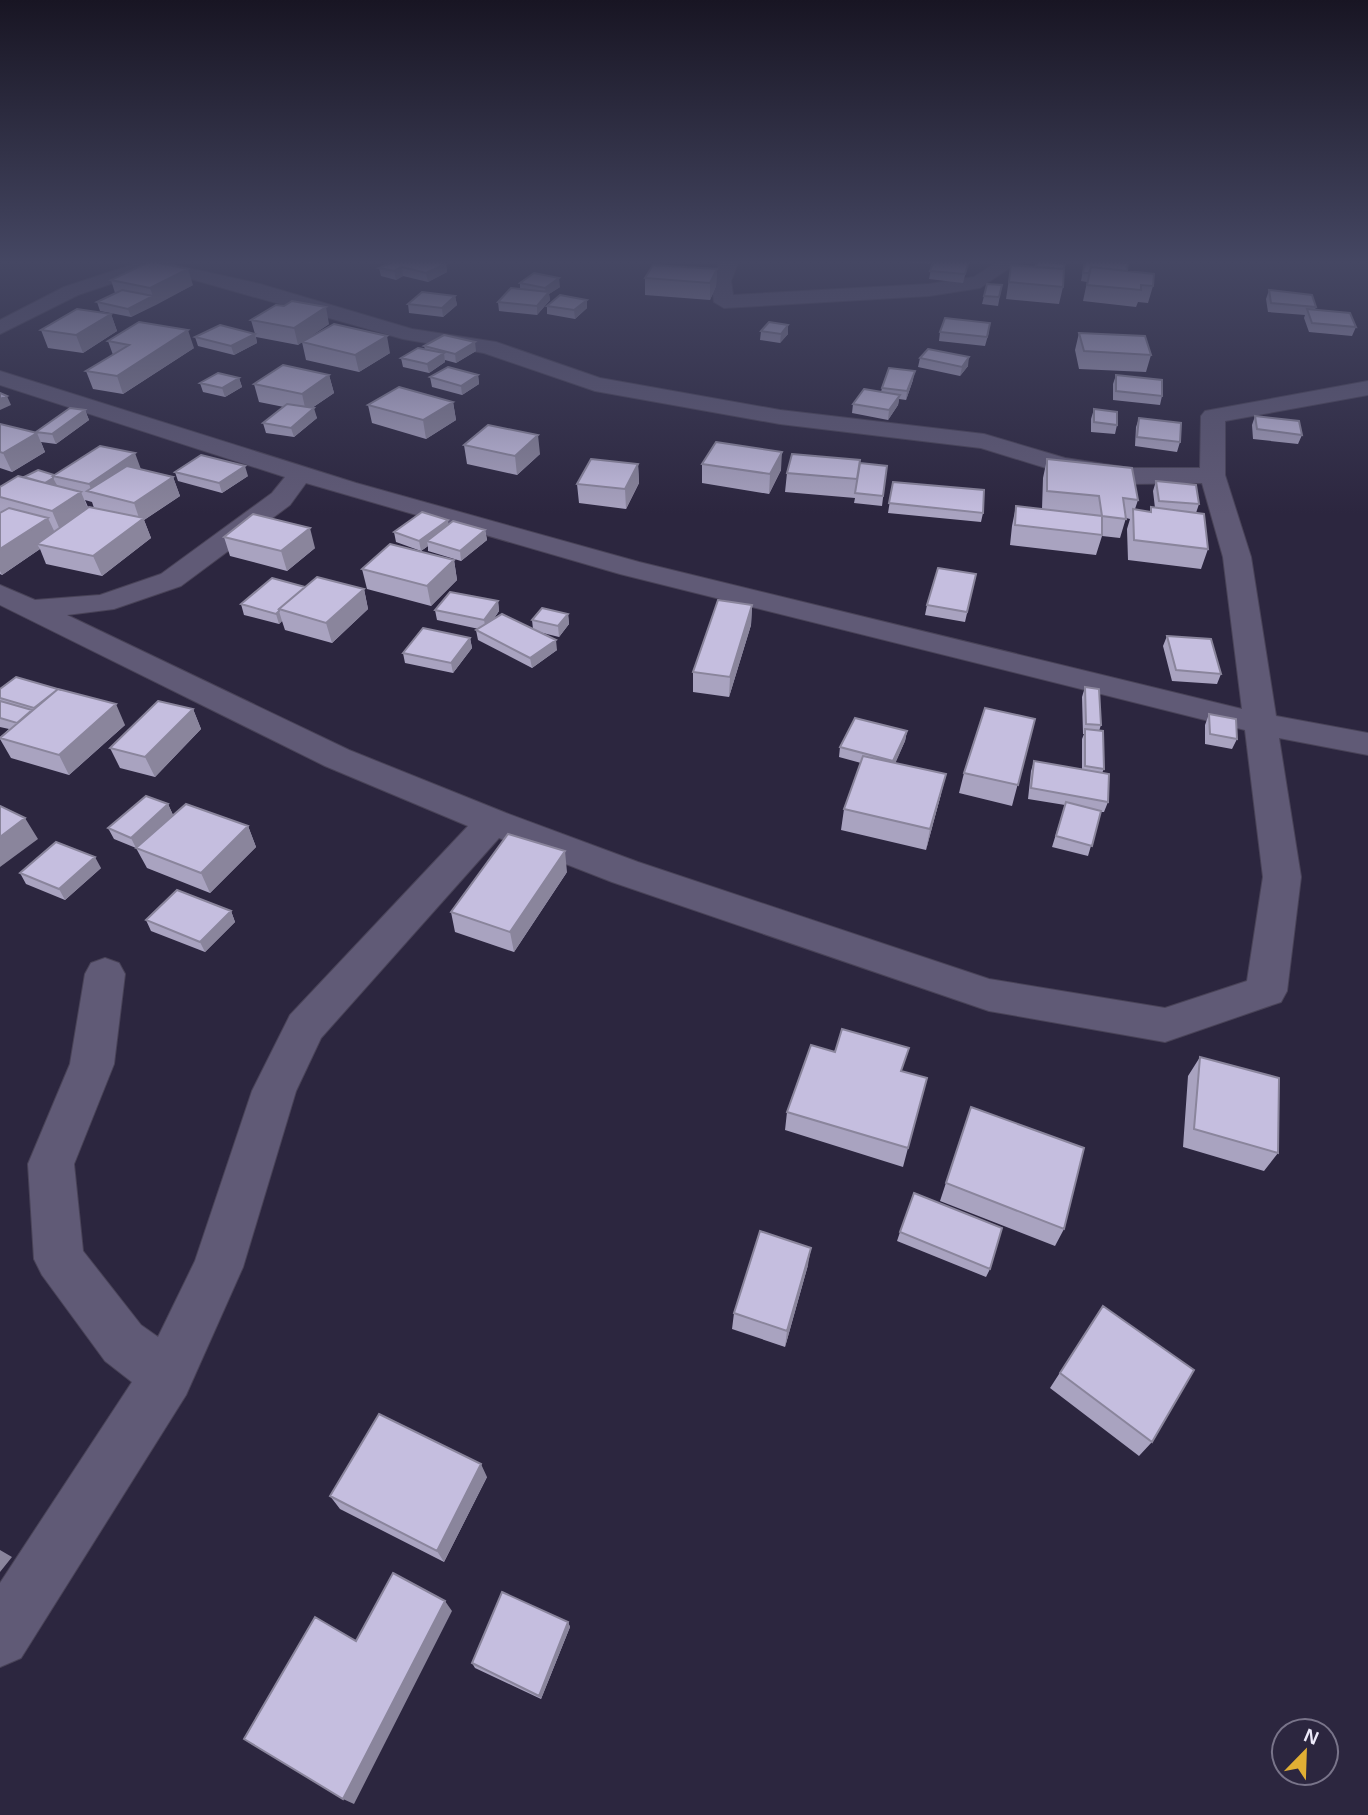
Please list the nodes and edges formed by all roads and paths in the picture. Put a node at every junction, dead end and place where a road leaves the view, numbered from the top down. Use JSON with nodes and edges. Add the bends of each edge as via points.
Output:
{"nodes":[{"id":1,"x":473,"y":345,"type":"edge"},
{"id":2,"x":0,"y":378,"type":"edge"},
{"id":3,"x":1368,"y":388,"type":"edge"},
{"id":4,"x":301,"y":473,"type":"junction"},
{"id":5,"x":1212,"y":475,"type":"junction"},
{"id":6,"x":15,"y":602,"type":"edge"},
{"id":7,"x":1258,"y":723,"type":"junction"},
{"id":8,"x":1368,"y":744,"type":"edge"},
{"id":9,"x":493,"y":822,"type":"junction"},
{"id":10,"x":106,"y":974,"type":"dead end"},
{"id":11,"x":167,"y":1376,"type":"junction"},
{"id":12,"x":0,"y":1637,"type":"edge"}],
"edges":[{"from":1,"to":5,"type":"street","via":[[608,387],[780,417],[984,440],[1062,465],[1129,476]]},
{"from":2,"to":4,"type":"street"},
{"from":3,"to":5,"type":"street","via":[[1213,416]]},
{"from":4,"to":6,"type":"street","via":[[281,499],[171,580],[104,603]]},
{"from":4,"to":7,"type":"street","via":[[670,578]]},
{"from":5,"to":7,"type":"street","via":[[1237,557]]},
{"from":6,"to":9,"type":"street","via":[[337,758]]},
{"from":7,"to":8,"type":"street"},
{"from":7,"to":9,"type":"street","via":[[1282,877],[1266,991],[1165,1025],[989,995],[625,872]]},
{"from":9,"to":11,"type":"street","via":[[305,1027],[274,1091],[218,1267]]},
{"from":10,"to":11,"type":"street","via":[[92,1064],[51,1164],[59,1259],[123,1343]]},
{"from":11,"to":12,"type":"street"}]}
